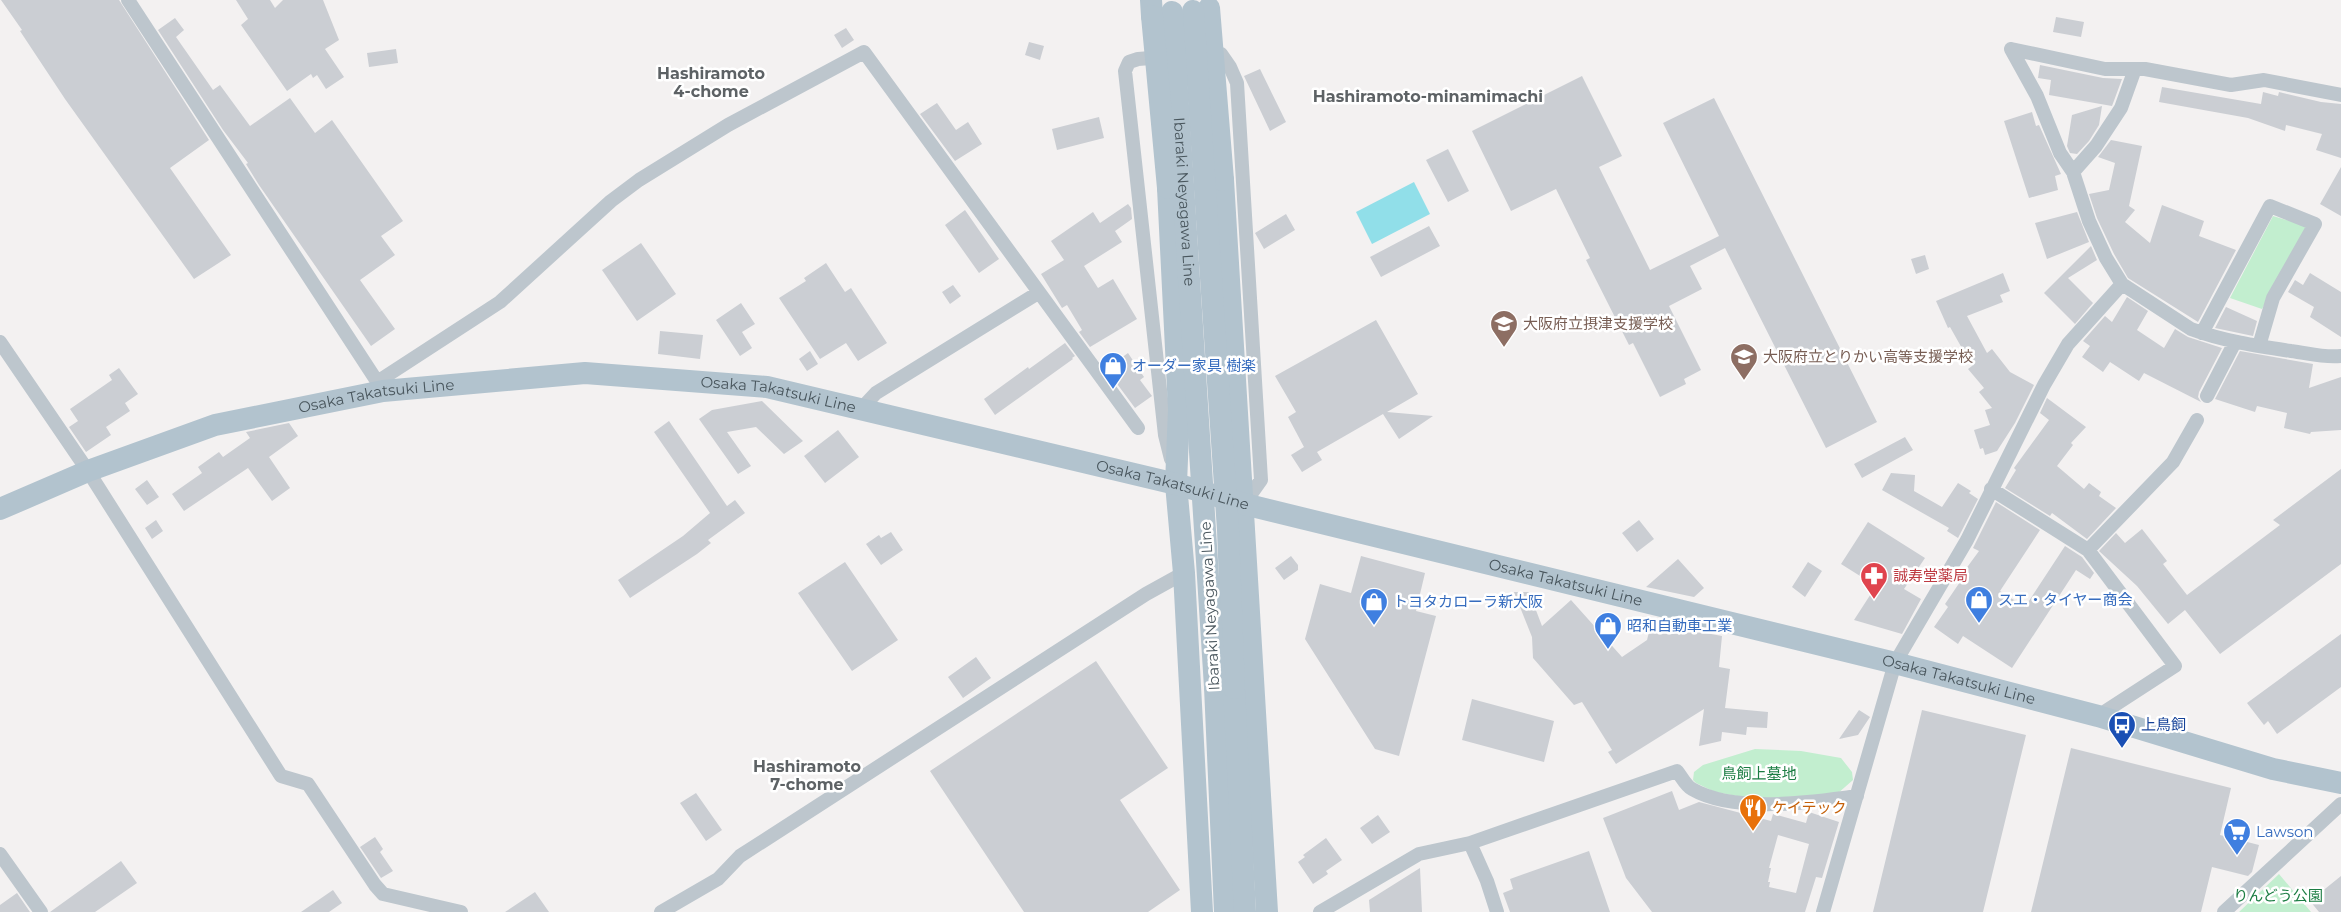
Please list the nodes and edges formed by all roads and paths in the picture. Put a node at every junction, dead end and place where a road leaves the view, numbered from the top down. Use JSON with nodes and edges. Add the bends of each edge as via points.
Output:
{"nodes":[{"id":1,"x":128,"y":0,"type":"edge"},
{"id":2,"x":1181,"y":6,"type":"edge"},
{"id":3,"x":2135,"y":69,"type":"junction"},
{"id":4,"x":2341,"y":95,"type":"edge"},
{"id":5,"x":2073,"y":172,"type":"junction"},
{"id":6,"x":2122,"y":284,"type":"junction"},
{"id":7,"x":1038,"y":293,"type":"junction"},
{"id":8,"x":2202,"y":333,"type":"junction"},
{"id":9,"x":0,"y":342,"type":"edge"},
{"id":10,"x":2235,"y":342,"type":"junction"},
{"id":11,"x":2259,"y":346,"type":"junction"},
{"id":12,"x":2341,"y":356,"type":"edge"},
{"id":13,"x":380,"y":386,"type":"junction"},
{"id":14,"x":2207,"y":396,"type":"dead end"},
{"id":15,"x":861,"y":409,"type":"junction"},
{"id":16,"x":2197,"y":420,"type":"dead end"},
{"id":17,"x":1138,"y":428,"type":"dead end"},
{"id":18,"x":88,"y":471,"type":"junction"},
{"id":19,"x":1176,"y":484,"type":"junction"},
{"id":20,"x":1991,"y":489,"type":"junction"},
{"id":21,"x":1244,"y":504,"type":"junction"},
{"id":22,"x":0,"y":509,"type":"edge"},
{"id":23,"x":2088,"y":550,"type":"junction"},
{"id":24,"x":1184,"y":573,"type":"junction"},
{"id":25,"x":1895,"y":663,"type":"junction"},
{"id":26,"x":1225,"y":688,"type":"junction"},
{"id":27,"x":2098,"y":716,"type":"junction"},
{"id":28,"x":2341,"y":783,"type":"edge"},
{"id":29,"x":1856,"y":796,"type":"junction"},
{"id":30,"x":2341,"y":804,"type":"edge"},
{"id":31,"x":1470,"y":842,"type":"junction"},
{"id":32,"x":2,"y":861,"type":"edge"},
{"id":33,"x":41,"y":912,"type":"edge"},
{"id":34,"x":461,"y":912,"type":"edge"},
{"id":35,"x":661,"y":912,"type":"edge"},
{"id":36,"x":1202,"y":912,"type":"edge"},
{"id":37,"x":1225,"y":912,"type":"edge"},
{"id":38,"x":1245,"y":912,"type":"edge"},
{"id":39,"x":1267,"y":912,"type":"edge"},
{"id":40,"x":1320,"y":912,"type":"edge"},
{"id":41,"x":1498,"y":912,"type":"edge"},
{"id":42,"x":1823,"y":912,"type":"edge"},
{"id":43,"x":2224,"y":912,"type":"edge"}],
"edges":[{"from":1,"to":13,"type":"street"},
{"from":2,"to":19,"type":"main road","bridge":true,"via":[[1168,188],[1179,409]]},
{"from":2,"to":21,"type":"main road","bridge":true,"via":[[1223,180]]},
{"from":2,"to":26,"type":"main road","name":"Ibaraki Neyagawa Line","bridge":true},
{"from":3,"to":4,"type":"street","via":[[2231,85],[2264,80]]},
{"from":3,"to":5,"type":"street","via":[[2121,108],[2096,146]]},
{"from":3,"to":5,"type":"street","via":[[2105,68],[2011,49],[2037,96],[2060,153]]},
{"from":5,"to":6,"type":"street","via":[[2089,221]]},
{"from":6,"to":8,"type":"street"},
{"from":6,"to":20,"type":"street","via":[[2068,344]]},
{"from":7,"to":13,"type":"street","via":[[864,52],[728,125],[639,180],[500,302]]},
{"from":7,"to":15,"type":"street","via":[[876,392]]},
{"from":7,"to":17,"type":"street"},
{"from":8,"to":10,"type":"street"},
{"from":8,"to":11,"type":"street","via":[[2270,206],[2315,224],[2273,298]]},
{"from":9,"to":18,"type":"street"},
{"from":10,"to":11,"type":"street"},
{"from":10,"to":14,"type":"street"},
{"from":11,"to":12,"type":"street","via":[[2325,358]]},
{"from":13,"to":15,"type":"main road","name":"Osaka Takatsuki Line","via":[[585,373],[767,387]]},
{"from":13,"to":18,"type":"main road","name":"Osaka Takatsuki Line","via":[[215,425]]},
{"from":15,"to":19,"type":"main road","name":"Osaka Takatsuki Line"},
{"from":16,"to":23,"type":"street","via":[[2173,462]]},
{"from":18,"to":22,"type":"main road","name":"Osaka Takatsuki Line"},
{"from":18,"to":34,"type":"street","via":[[281,776],[308,784],[383,894]]},
{"from":19,"to":21,"type":"main road","name":"Osaka Takatsuki Line"},
{"from":19,"to":21,"type":"street","via":[[1165,435],[1125,71],[1129,62],[1138,59],[1221,54],[1237,83],[1261,480]]},
{"from":19,"to":24,"type":"main road"},
{"from":20,"to":23,"type":"street"},
{"from":20,"to":25,"type":"street","via":[[1967,540]]},
{"from":21,"to":25,"type":"main road","name":"Osaka Takatsuki Line"},
{"from":21,"to":39,"type":"main road"},
{"from":23,"to":27,"type":"street","via":[[2175,666]]},
{"from":24,"to":35,"type":"street","via":[[1146,594],[749,851],[718,879]]},
{"from":24,"to":36,"type":"main road"},
{"from":25,"to":27,"type":"main road","name":"Osaka Takatsuki Line"},
{"from":25,"to":29,"type":"street"},
{"from":26,"to":37,"type":"main road","name":"Ibaraki Neyagawa Line"},
{"from":26,"to":38,"type":"main road","name":"Ibaraki Neyagawa Line"},
{"from":27,"to":28,"type":"main road","name":"Osaka Takatsuki Line","via":[[2273,769]]},
{"from":29,"to":31,"type":"street","via":[[1745,805],[1690,789],[1677,771]]},
{"from":29,"to":42,"type":"street"},
{"from":30,"to":43,"type":"street"},
{"from":31,"to":40,"type":"street","via":[[1420,854]]},
{"from":31,"to":41,"type":"street"},
{"from":32,"to":33,"type":"street"}]}
